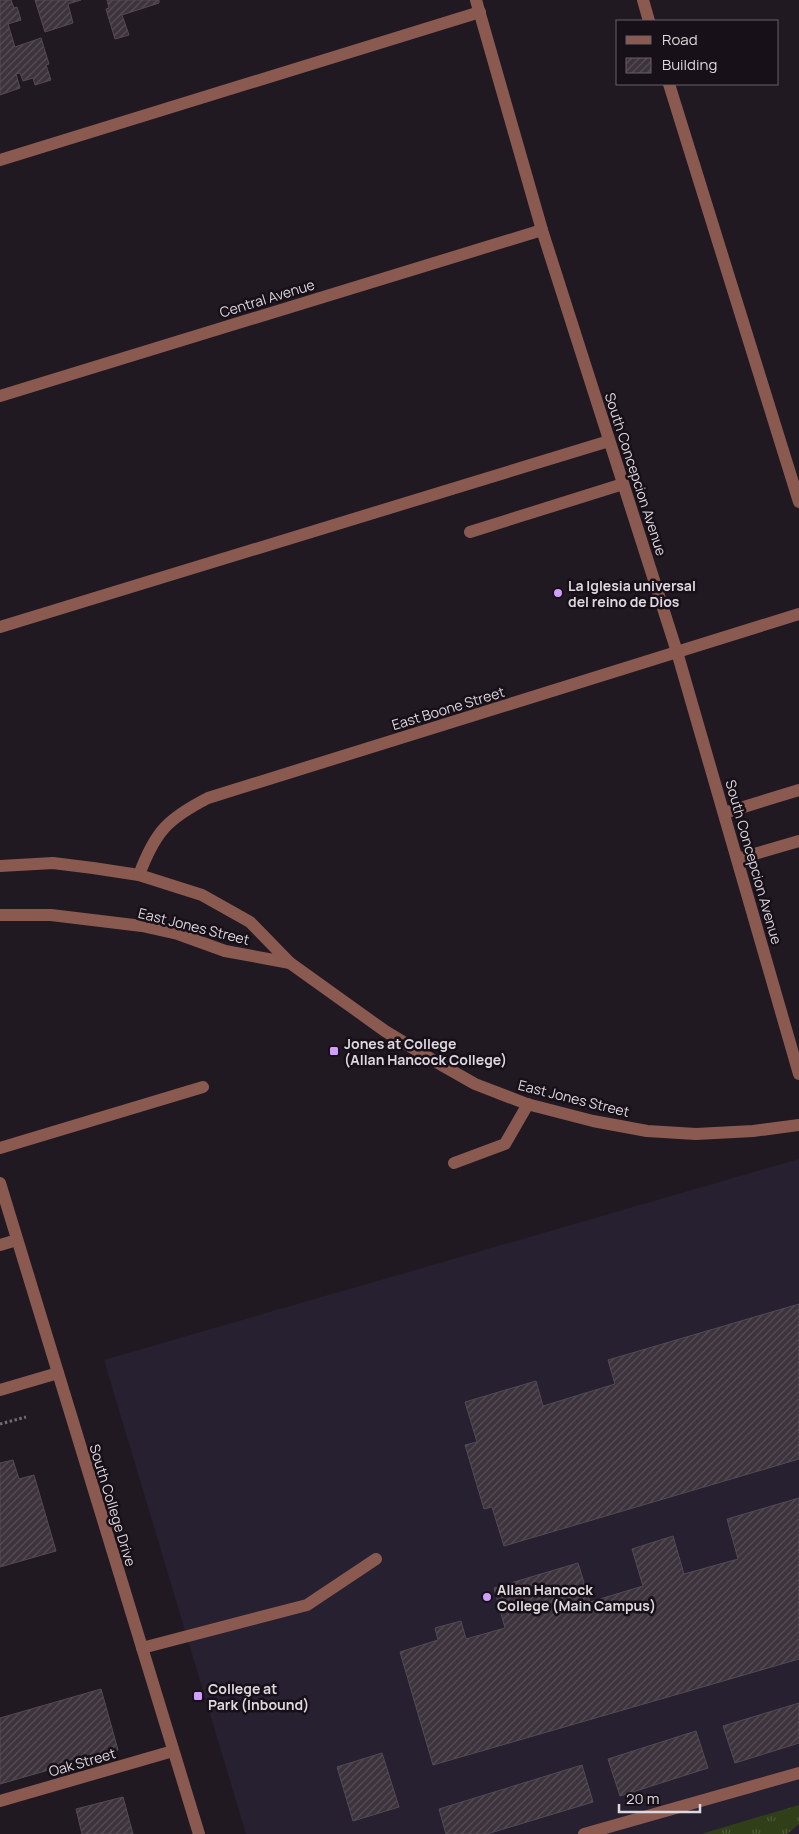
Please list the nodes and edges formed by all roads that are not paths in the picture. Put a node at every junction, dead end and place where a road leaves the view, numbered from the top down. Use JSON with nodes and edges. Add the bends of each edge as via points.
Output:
{"nodes":[{"id":1,"x":643,"y":0,"type":"edge"},
{"id":2,"x":478,"y":6,"type":"edge"},
{"id":3,"x":650,"y":20,"type":"edge"},
{"id":4,"x":669,"y":85,"type":"edge"},
{"id":5,"x":0,"y":160,"type":"edge"},
{"id":6,"x":542,"y":230,"type":"junction"},
{"id":7,"x":0,"y":396,"type":"edge"},
{"id":8,"x":609,"y":441,"type":"junction"},
{"id":9,"x":623,"y":484,"type":"junction"},
{"id":10,"x":799,"y":502,"type":"edge"},
{"id":11,"x":470,"y":532,"type":"dead end"},
{"id":12,"x":799,"y":614,"type":"edge"},
{"id":13,"x":0,"y":627,"type":"edge"},
{"id":14,"x":678,"y":652,"type":"junction"},
{"id":15,"x":799,"y":790,"type":"edge"},
{"id":16,"x":724,"y":813,"type":"junction"},
{"id":17,"x":799,"y":841,"type":"edge"},
{"id":18,"x":737,"y":859,"type":"junction"},
{"id":19,"x":0,"y":866,"type":"edge"},
{"id":20,"x":139,"y":875,"type":"junction"},
{"id":21,"x":0,"y":916,"type":"edge"},
{"id":22,"x":290,"y":963,"type":"junction"},
{"id":23,"x":799,"y":1074,"type":"edge"},
{"id":24,"x":203,"y":1087,"type":"dead end"},
{"id":25,"x":528,"y":1104,"type":"junction"},
{"id":26,"x":799,"y":1125,"type":"edge"},
{"id":27,"x":0,"y":1148,"type":"edge"},
{"id":28,"x":454,"y":1163,"type":"dead end"},
{"id":29,"x":0,"y":1184,"type":"edge"},
{"id":30,"x":17,"y":1240,"type":"junction"},
{"id":31,"x":0,"y":1245,"type":"edge"},
{"id":32,"x":58,"y":1373,"type":"junction"},
{"id":33,"x":0,"y":1390,"type":"edge"},
{"id":34,"x":376,"y":1559,"type":"dead end"},
{"id":35,"x":142,"y":1648,"type":"junction"},
{"id":36,"x":173,"y":1751,"type":"junction"},
{"id":37,"x":799,"y":1773,"type":"edge"},
{"id":38,"x":0,"y":1801,"type":"edge"},
{"id":39,"x":199,"y":1834,"type":"edge"},
{"id":40,"x":584,"y":1834,"type":"edge"}],
"edges":[{"from":1,"to":3,"type":"street"},
{"from":2,"to":5,"type":"street"},
{"from":2,"to":6,"type":"street","name":"South Concepcion Avenue"},
{"from":4,"to":10,"type":"street"},
{"from":6,"to":7,"type":"street","name":"Central Avenue"},
{"from":6,"to":8,"type":"street","name":"South Concepcion Avenue"},
{"from":8,"to":9,"type":"street","name":"South Concepcion Avenue"},
{"from":8,"to":13,"type":"street"},
{"from":9,"to":11,"type":"street"},
{"from":9,"to":14,"type":"street","name":"South Concepcion Avenue"},
{"from":12,"to":14,"type":"street","name":"East Boone Street"},
{"from":14,"to":16,"type":"street","name":"South Concepcion Avenue"},
{"from":14,"to":20,"type":"street","name":"East Boone Street","via":[[208,798],[171,821],[155,838]]},
{"from":15,"to":16,"type":"street"},
{"from":16,"to":18,"type":"street","name":"South Concepcion Avenue"},
{"from":17,"to":18,"type":"street"},
{"from":18,"to":23,"type":"street","name":"South Concepcion Avenue"},
{"from":19,"to":20,"type":"street","name":"East Jones Street","via":[[53,864]]},
{"from":20,"to":22,"type":"street","name":"East Jones Street","via":[[202,895],[250,922]]},
{"from":21,"to":22,"type":"street","name":"East Jones Street","via":[[51,915],[142,926],[178,934],[225,951]]},
{"from":22,"to":25,"type":"street","name":"East Jones Street","via":[[431,1059],[475,1084]]},
{"from":24,"to":27,"type":"street"},
{"from":25,"to":26,"type":"street","name":"East Jones Street","via":[[647,1131],[696,1134]]},
{"from":25,"to":28,"type":"street","via":[[505,1144]]},
{"from":29,"to":30,"type":"street","name":"South College Drive"},
{"from":30,"to":31,"type":"street"},
{"from":30,"to":32,"type":"street","name":"South College Drive"},
{"from":32,"to":33,"type":"street"},
{"from":32,"to":35,"type":"street","name":"South College Drive"},
{"from":34,"to":35,"type":"street","via":[[307,1605]]},
{"from":35,"to":36,"type":"street","name":"South College Drive"},
{"from":36,"to":38,"type":"street","name":"Oak Street"},
{"from":36,"to":39,"type":"street","name":"South College Drive"},
{"from":37,"to":40,"type":"street"}]}
